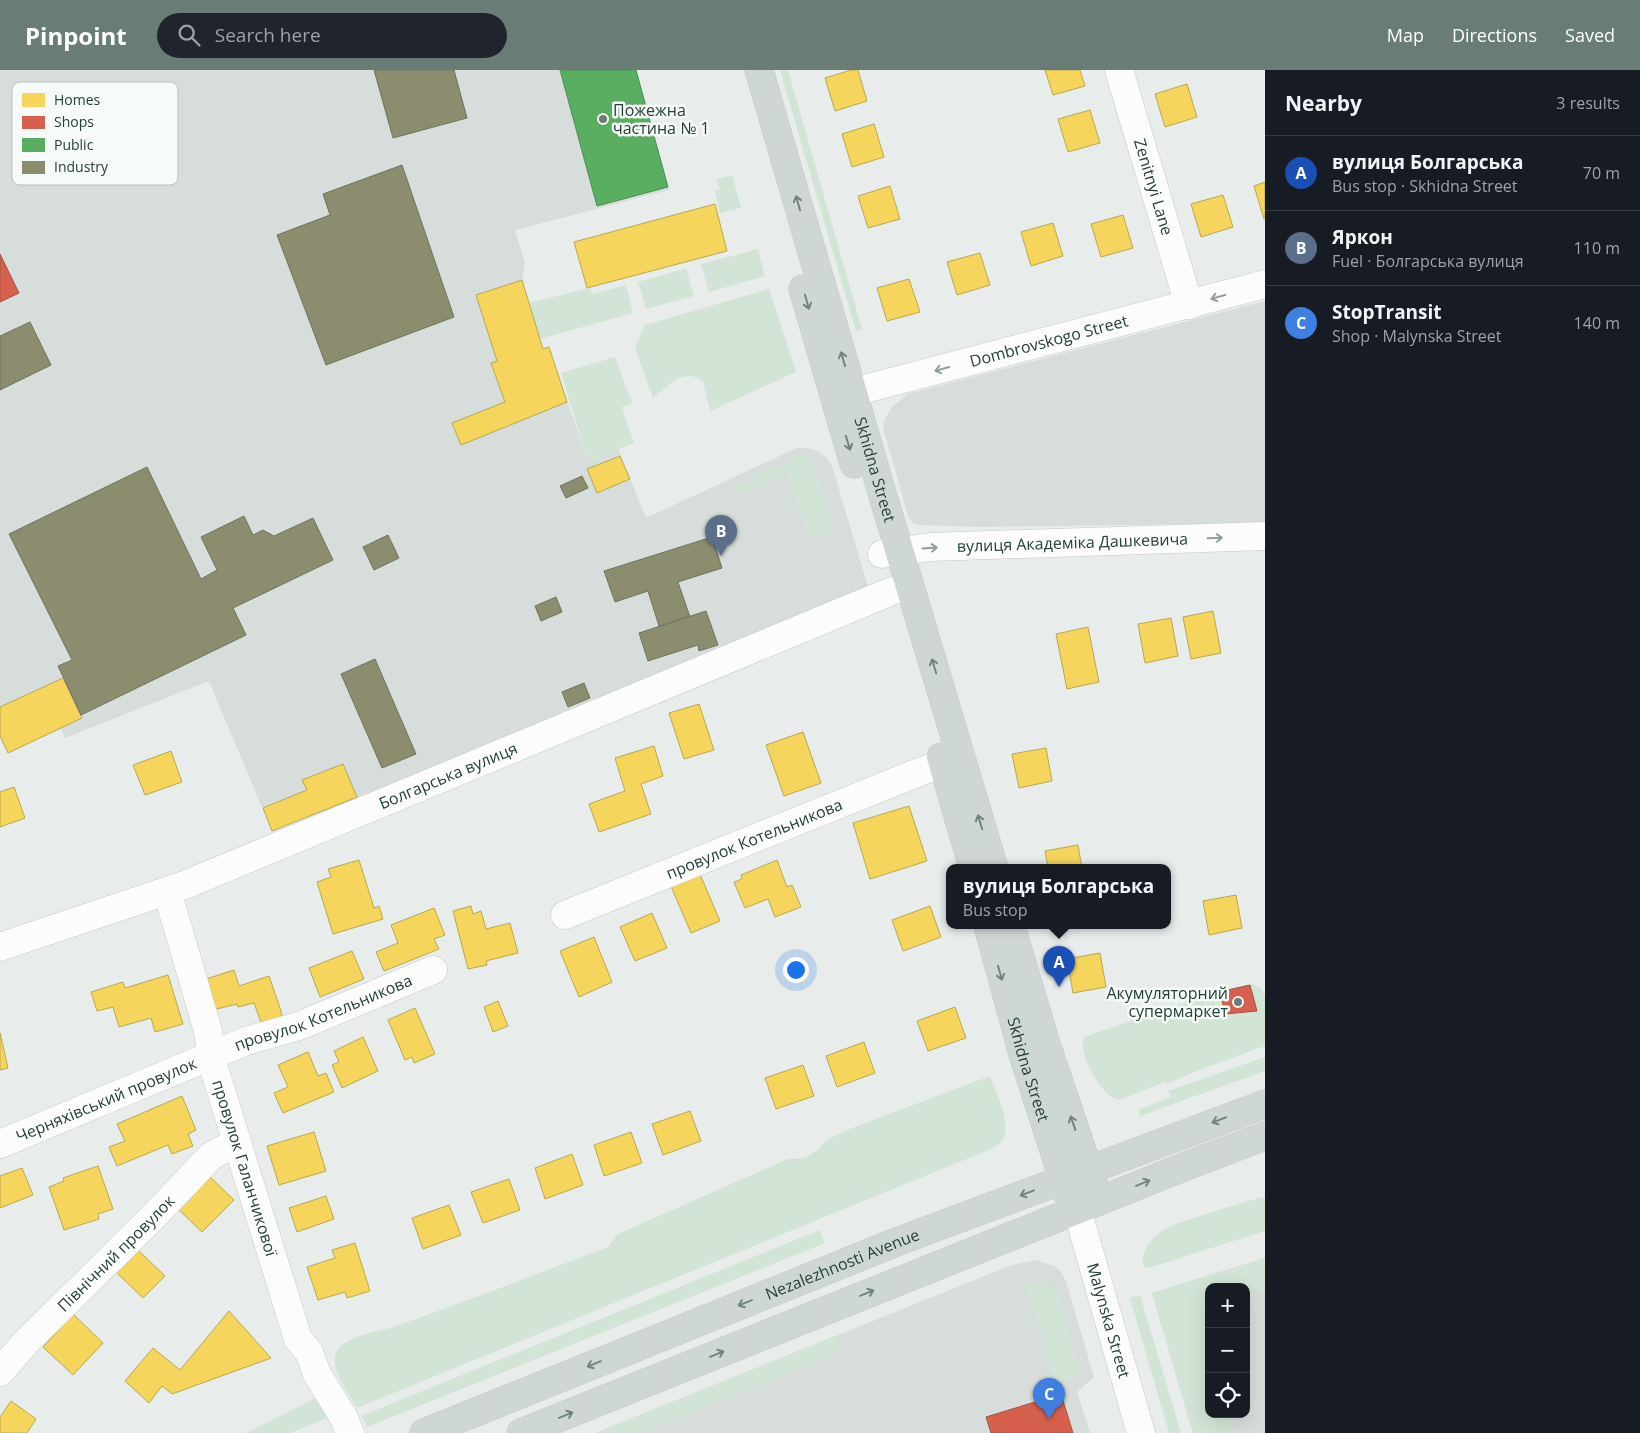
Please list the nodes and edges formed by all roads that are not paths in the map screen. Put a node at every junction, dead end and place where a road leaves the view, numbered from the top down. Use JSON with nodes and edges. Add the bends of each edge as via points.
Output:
{"nodes":[{"id":1,"x":740,"y":70,"type":"edge"},
{"id":2,"x":759,"y":70,"type":"edge"},
{"id":3,"x":1118,"y":70,"type":"edge"},
{"id":4,"x":1265,"y":284,"type":"edge"},
{"id":5,"x":1189,"y":305,"type":"junction"},
{"id":6,"x":843,"y":394,"type":"junction"},
{"id":7,"x":1265,"y":536,"type":"edge"},
{"id":8,"x":891,"y":552,"type":"junction"},
{"id":9,"x":892,"y":591,"type":"junction"},
{"id":10,"x":943,"y":764,"type":"junction"},
{"id":11,"x":972,"y":864,"type":"edge"},
{"id":12,"x":993,"y":864,"type":"edge"},
{"id":13,"x":167,"y":891,"type":"junction"},
{"id":14,"x":565,"y":915,"type":"dead end"},
{"id":15,"x":989,"y":929,"type":"edge"},
{"id":16,"x":1012,"y":929,"type":"edge"},
{"id":17,"x":0,"y":947,"type":"edge"},
{"id":18,"x":433,"y":970,"type":"dead end"},
{"id":19,"x":212,"y":1055,"type":"junction"},
{"id":20,"x":1265,"y":1104,"type":"edge"},
{"id":21,"x":1265,"y":1136,"type":"edge"},
{"id":22,"x":237,"y":1142,"type":"junction"},
{"id":23,"x":0,"y":1144,"type":"edge"},
{"id":24,"x":1076,"y":1174,"type":"junction"},
{"id":25,"x":1083,"y":1207,"type":"junction"},
{"id":26,"x":0,"y":1372,"type":"edge"},
{"id":27,"x":350,"y":1433,"type":"edge"},
{"id":28,"x":424,"y":1433,"type":"edge"},
{"id":29,"x":521,"y":1433,"type":"edge"},
{"id":30,"x":1141,"y":1433,"type":"edge"}],
"edges":[{"from":1,"to":6,"type":"main road","name":"Skhidna Street","one_way":true},
{"from":6,"to":2,"type":"main road","name":"Skhidna Street","one_way":true},
{"from":3,"to":5,"type":"street","name":"Zenitnyi Lane"},
{"from":4,"to":5,"type":"street","name":"Dombrovskogo Street","one_way":true},
{"from":5,"to":6,"type":"street","name":"Dombrovskogo Street","one_way":true},
{"from":6,"to":8,"type":"main road","name":"Skhidna Street"},
{"from":8,"to":7,"type":"street","name":"вулиця Академіка Дашкевича","one_way":true,"via":[[930,547]]},
{"from":8,"to":9,"type":"main road","name":"Skhidna Street"},
{"from":12,"to":8,"type":"main road","name":"Skhidna Street","one_way":true},
{"from":9,"to":10,"type":"main road","name":"Skhidna Street"},
{"from":9,"to":13,"type":"street","name":"Болгарська вулиця"},
{"from":10,"to":11,"type":"main road","name":"Skhidna Street"},
{"from":10,"to":14,"type":"street","name":"провулок Котельникова"},
{"from":13,"to":17,"type":"street","name":"Болгарська вулиця"},
{"from":13,"to":19,"type":"street","name":"провулок Галанчикової"},
{"from":15,"to":24,"type":"main road","name":"Skhidna Street","one_way":true,"via":[[1024,1058]]},
{"from":24,"to":16,"type":"main road","name":"Skhidna Street","one_way":true,"via":[[1046,1044]]},
{"from":18,"to":19,"type":"street","name":"провулок Котельникова","via":[[298,1026]]},
{"from":19,"to":22,"type":"street","name":"провулок Галанчикової"},
{"from":19,"to":23,"type":"street","name":"Черняхівський провулок"},
{"from":20,"to":24,"type":"main road","name":"Nezalezhnosti Avenue","one_way":true},
{"from":25,"to":21,"type":"main road","one_way":true},
{"from":22,"to":26,"type":"street","name":"Північний провулок","via":[[211,1156]]},
{"from":22,"to":27,"type":"street","name":"провулок Галанчикової","via":[[298,1339],[310,1352],[317,1374]]},
{"from":24,"to":25,"type":"main road","name":"Skhidna Street"},
{"from":24,"to":28,"type":"main road","name":"Nezalezhnosti Avenue","one_way":true,"via":[[899,1240]]},
{"from":29,"to":25,"type":"main road","one_way":true},
{"from":25,"to":30,"type":"street","name":"Malynska Street"}]}
